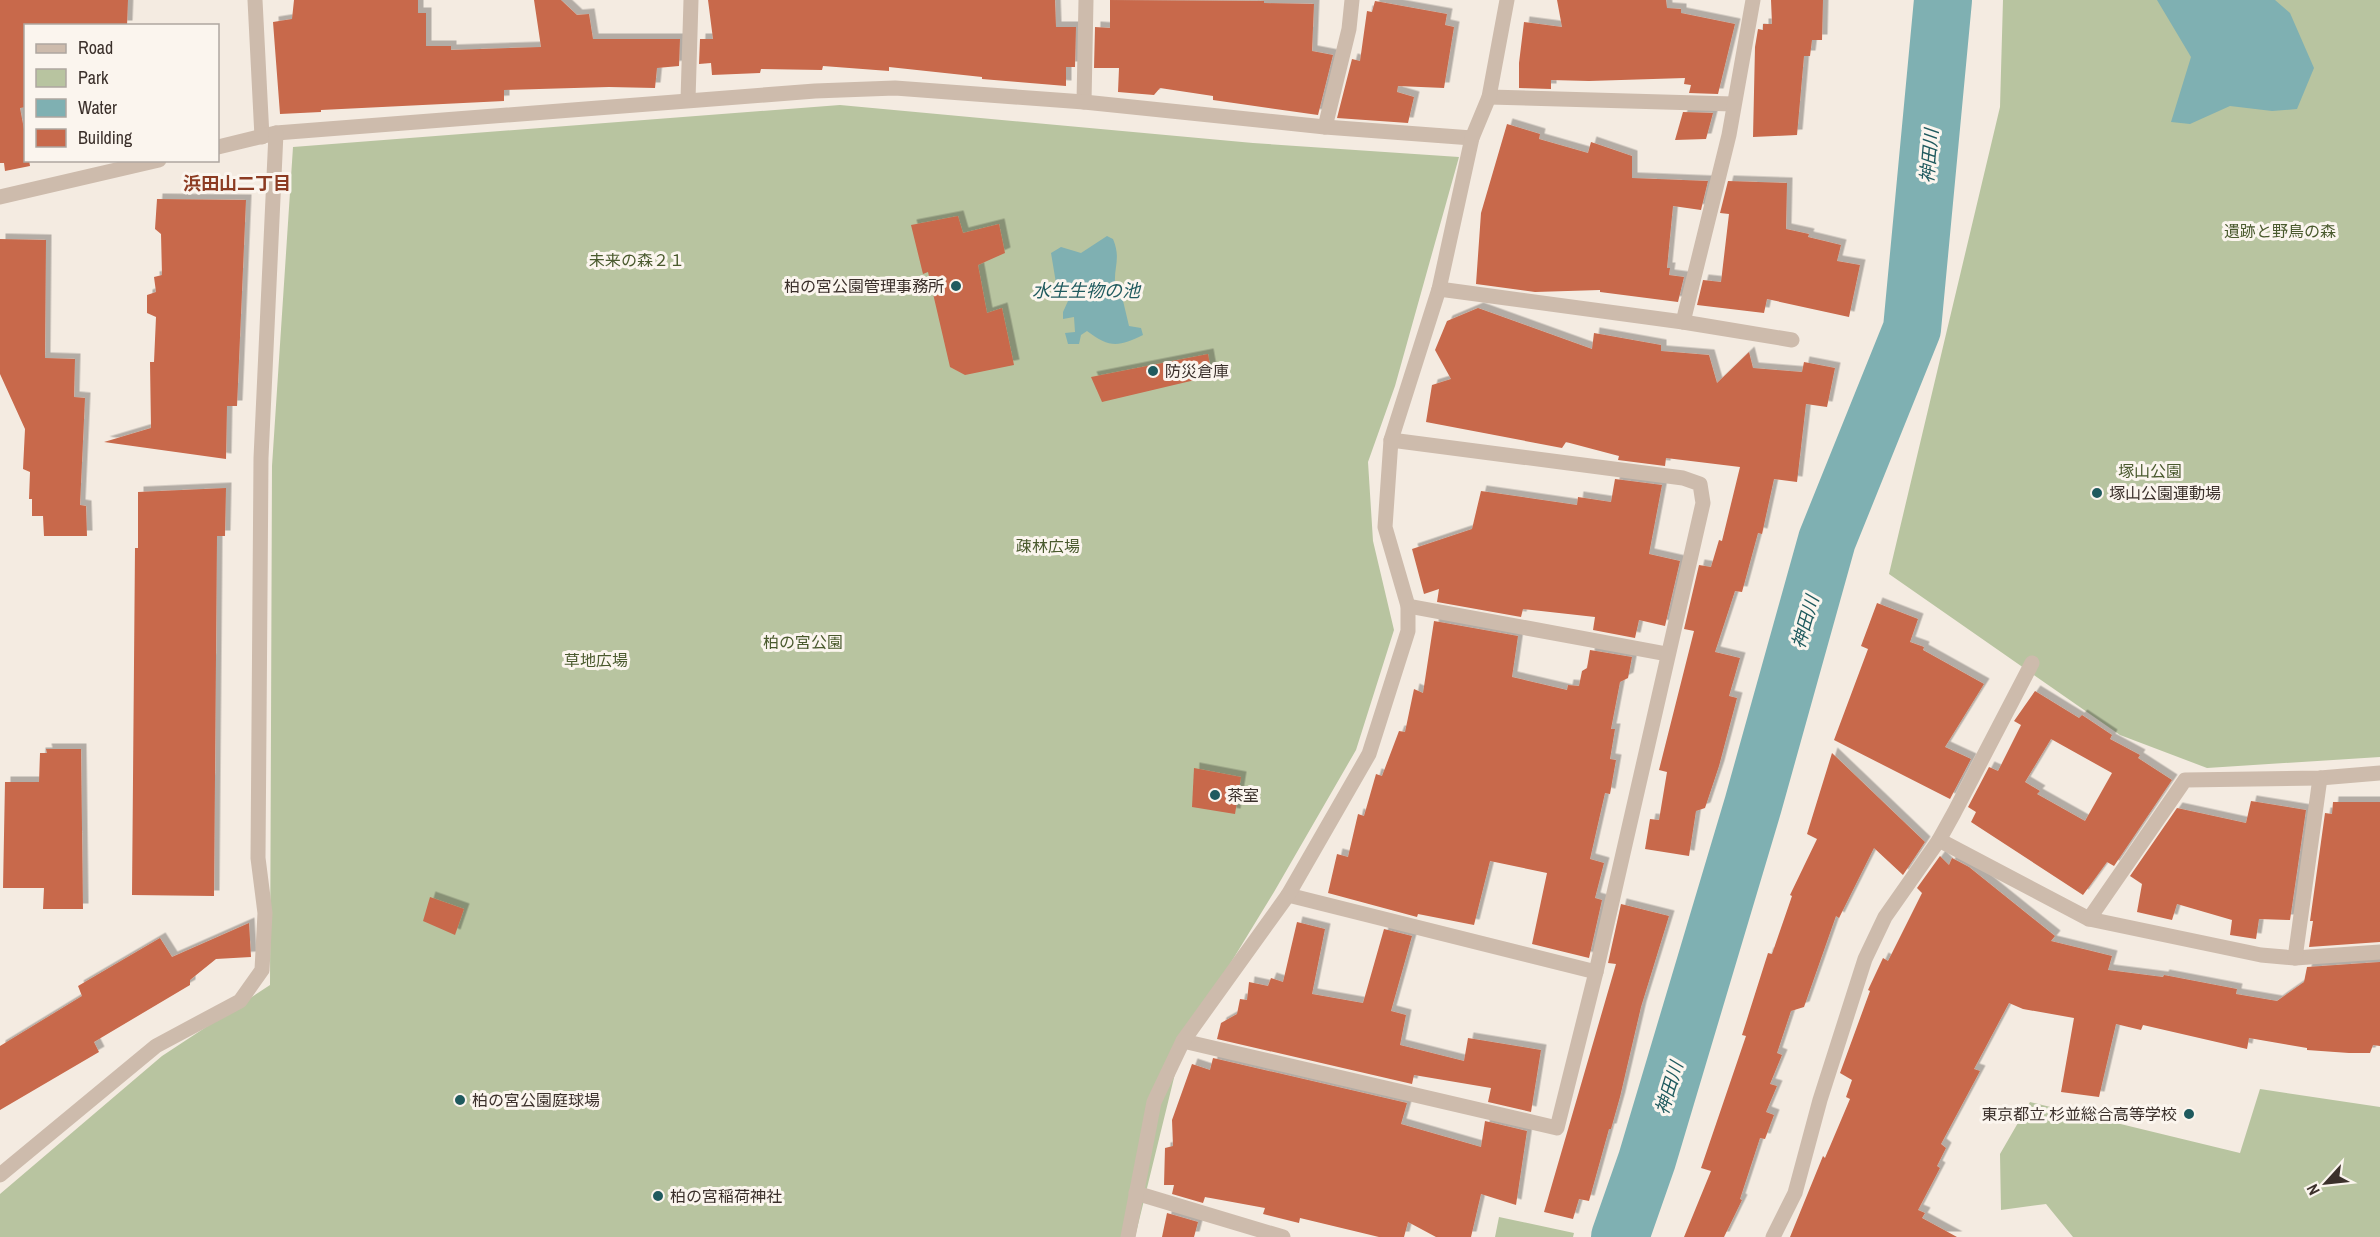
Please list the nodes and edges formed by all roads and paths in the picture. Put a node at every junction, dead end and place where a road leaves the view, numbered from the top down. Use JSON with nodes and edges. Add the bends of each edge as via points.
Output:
{"nodes":[{"id":1,"x":255,"y":0,"type":"edge"},
{"id":2,"x":691,"y":0,"type":"edge"},
{"id":3,"x":1086,"y":0,"type":"edge"},
{"id":4,"x":1352,"y":0,"type":"edge"},
{"id":5,"x":1507,"y":0,"type":"edge"},
{"id":6,"x":1753,"y":0,"type":"edge"},
{"id":7,"x":1490,"y":97,"type":"junction"},
{"id":8,"x":688,"y":100,"type":"junction"},
{"id":9,"x":1084,"y":102,"type":"junction"},
{"id":10,"x":1733,"y":104,"type":"junction"},
{"id":11,"x":1325,"y":127,"type":"junction"},
{"id":12,"x":269,"y":135,"type":"junction"},
{"id":13,"x":1472,"y":138,"type":"junction"},
{"id":14,"x":219,"y":147,"type":"edge"},
{"id":15,"x":150,"y":162,"type":"edge"},
{"id":16,"x":0,"y":197,"type":"edge"},
{"id":17,"x":1439,"y":289,"type":"junction"},
{"id":18,"x":1683,"y":322,"type":"junction"},
{"id":19,"x":1792,"y":339,"type":"dead end"},
{"id":20,"x":1391,"y":440,"type":"junction"},
{"id":21,"x":1408,"y":606,"type":"junction"},
{"id":22,"x":1667,"y":654,"type":"junction"},
{"id":23,"x":2032,"y":663,"type":"dead end"},
{"id":24,"x":2380,"y":774,"type":"edge"},
{"id":25,"x":2320,"y":778,"type":"junction"},
{"id":26,"x":1939,"y":840,"type":"junction"},
{"id":27,"x":1288,"y":895,"type":"junction"},
{"id":28,"x":2089,"y":919,"type":"junction"},
{"id":29,"x":2380,"y":952,"type":"edge"},
{"id":30,"x":2295,"y":958,"type":"junction"},
{"id":31,"x":1596,"y":972,"type":"junction"},
{"id":32,"x":1183,"y":1041,"type":"junction"},
{"id":33,"x":0,"y":1174,"type":"edge"},
{"id":34,"x":1136,"y":1193,"type":"junction"},
{"id":35,"x":1128,"y":1237,"type":"edge"},
{"id":36,"x":1283,"y":1237,"type":"edge"},
{"id":37,"x":1773,"y":1237,"type":"edge"}],
"edges":[{"from":1,"to":12,"type":"street"},
{"from":2,"to":8,"type":"street"},
{"from":3,"to":9,"type":"street"},
{"from":4,"to":11,"type":"street","via":[[1349,29]]},
{"from":5,"to":7,"type":"street"},
{"from":6,"to":10,"type":"street"},
{"from":7,"to":10,"type":"street"},
{"from":7,"to":13,"type":"street"},
{"from":8,"to":9,"type":"street","via":[[896,88]]},
{"from":8,"to":12,"type":"street"},
{"from":9,"to":11,"type":"street"},
{"from":10,"to":18,"type":"street","via":[[1729,135]]},
{"from":11,"to":13,"type":"street"},
{"from":12,"to":14,"type":"street"},
{"from":12,"to":33,"type":"street","via":[[261,458],[258,858],[265,913],[262,970],[240,1001],[156,1046]]},
{"from":13,"to":17,"type":"street"},
{"from":15,"to":16,"type":"street"},
{"from":17,"to":18,"type":"street"},
{"from":17,"to":20,"type":"street"},
{"from":18,"to":19,"type":"street"},
{"from":20,"to":21,"type":"street","via":[[1385,527]]},
{"from":20,"to":22,"type":"street","via":[[1683,478],[1700,484],[1703,502]]},
{"from":21,"to":22,"type":"street"},
{"from":21,"to":27,"type":"street","via":[[1408,631],[1369,754]]},
{"from":22,"to":31,"type":"street"},
{"from":23,"to":26,"type":"street"},
{"from":24,"to":25,"type":"street"},
{"from":25,"to":28,"type":"street","via":[[2186,780]]},
{"from":25,"to":30,"type":"street"},
{"from":26,"to":28,"type":"street"},
{"from":26,"to":37,"type":"street","via":[[1885,917],[1865,959],[1795,1193]]},
{"from":27,"to":31,"type":"street"},
{"from":27,"to":32,"type":"street"},
{"from":28,"to":30,"type":"street","via":[[2261,955]]},
{"from":29,"to":30,"type":"street"},
{"from":31,"to":32,"type":"street","via":[[1557,1128]]},
{"from":32,"to":34,"type":"street","via":[[1154,1102]]},
{"from":34,"to":35,"type":"street"},
{"from":34,"to":36,"type":"street"}]}
